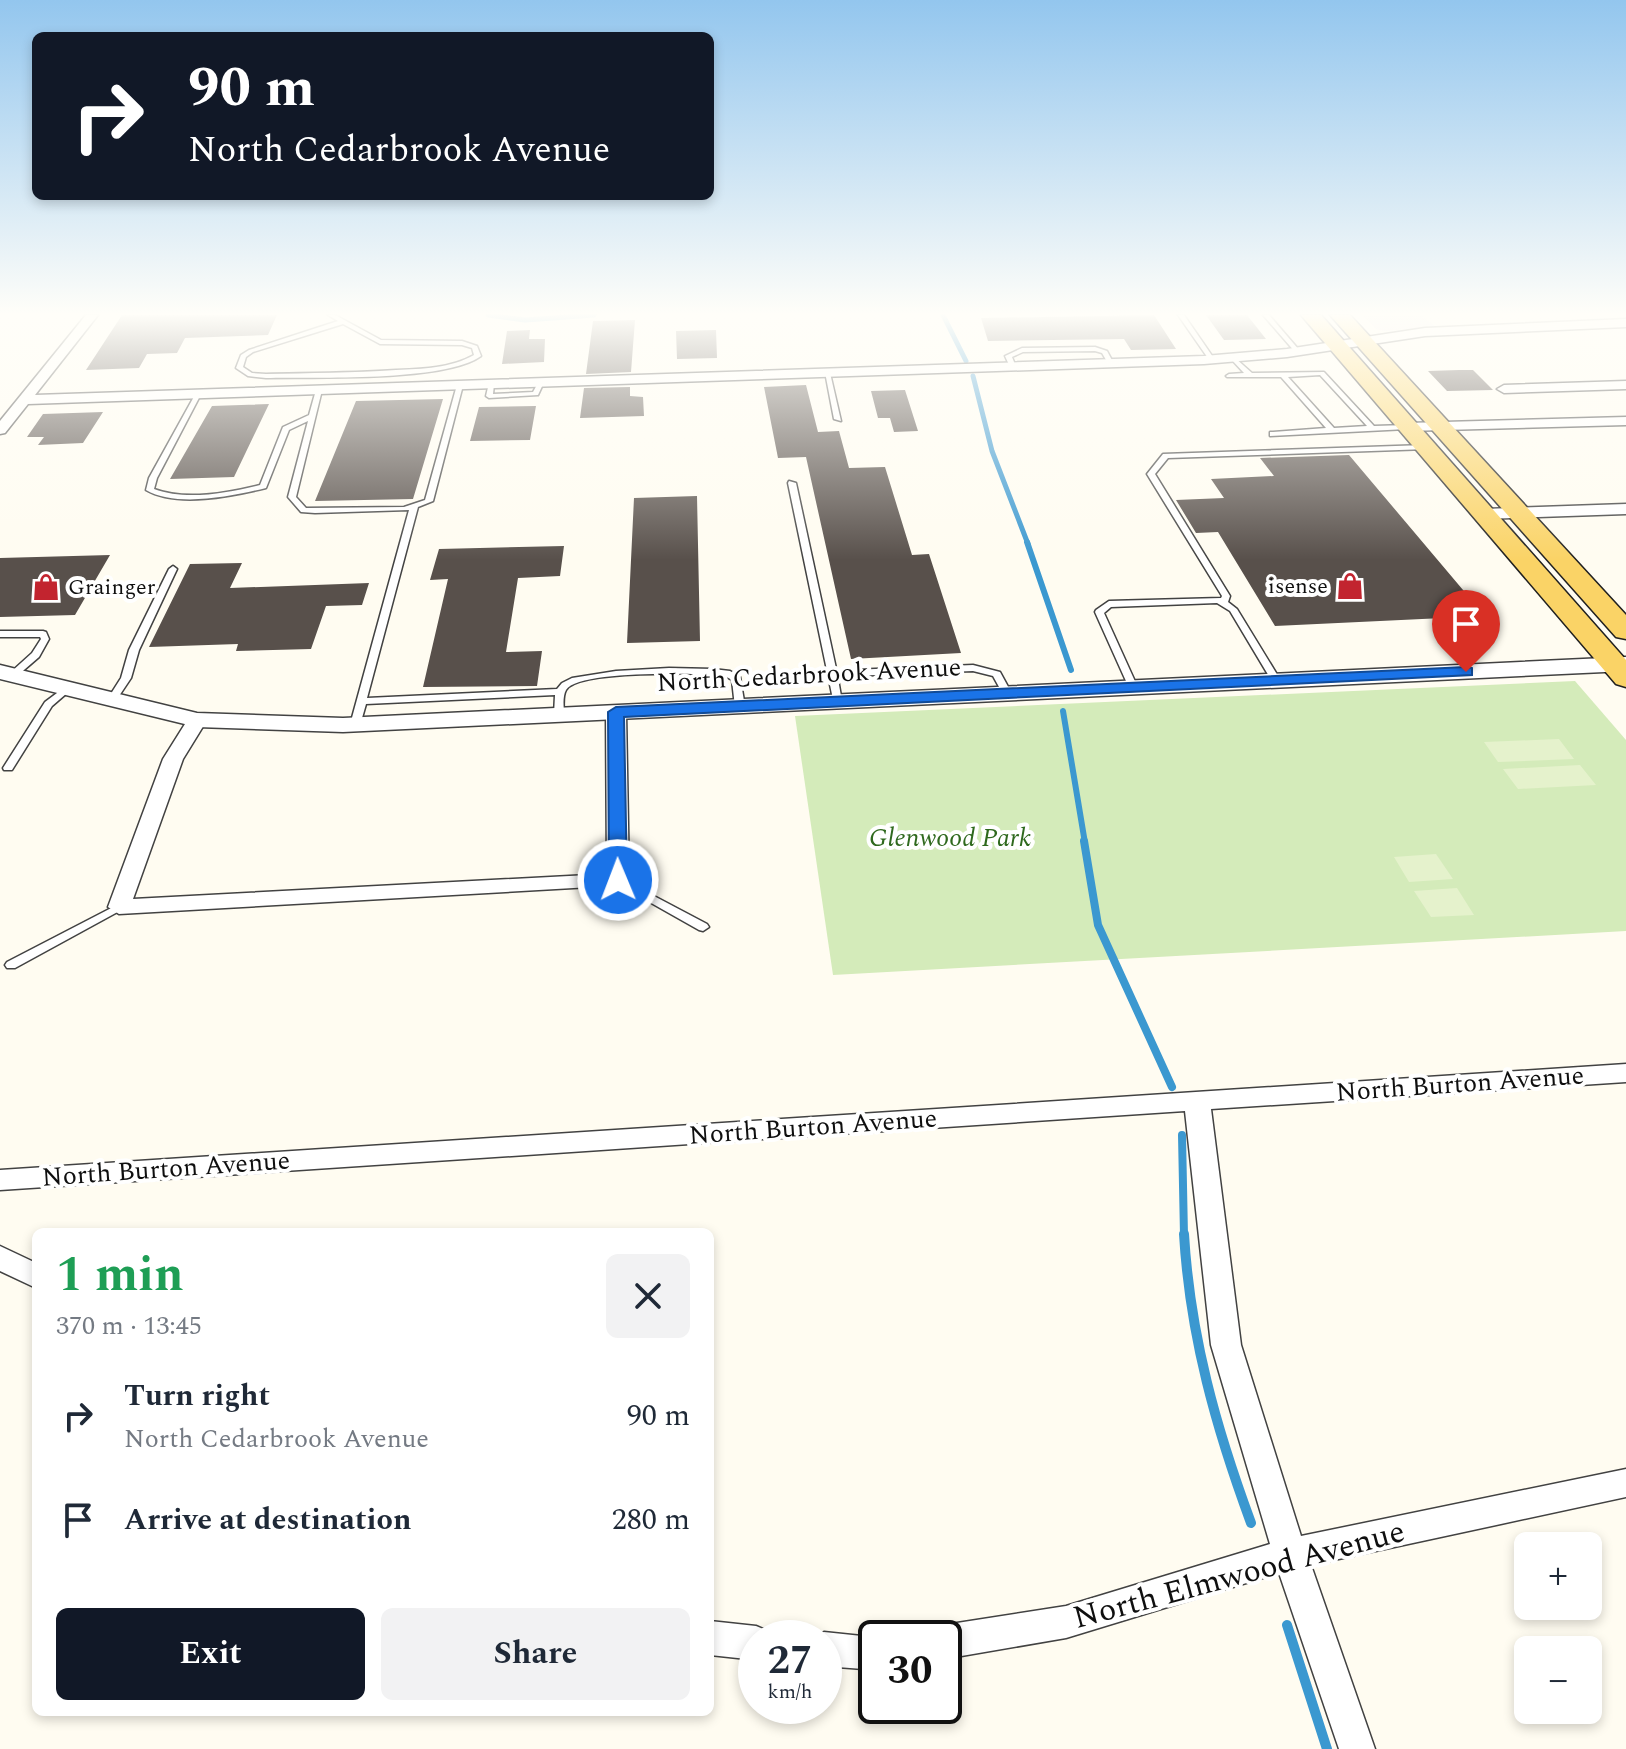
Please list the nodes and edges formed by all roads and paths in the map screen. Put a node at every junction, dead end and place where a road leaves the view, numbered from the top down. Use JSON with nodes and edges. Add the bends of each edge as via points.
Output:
{"nodes":[{"id":1,"x":27,"y":397,"type":"edge"},
{"id":2,"x":122,"y":397,"type":"edge"},
{"id":3,"x":197,"y":397,"type":"edge"},
{"id":4,"x":317,"y":397,"type":"edge"},
{"id":5,"x":457,"y":397,"type":"edge"},
{"id":6,"x":833,"y":397,"type":"edge"},
{"id":7,"x":1306,"y":397,"type":"edge"},
{"id":8,"x":1342,"y":397,"type":"edge"},
{"id":9,"x":1381,"y":397,"type":"edge"},
{"id":10,"x":1415,"y":397,"type":"edge"},
{"id":11,"x":24,"y":400,"type":"junction"},
{"id":12,"x":1354,"y":407,"type":"junction"},
{"id":13,"x":1314,"y":408,"type":"junction"},
{"id":14,"x":1324,"y":408,"type":"dead end"},
{"id":15,"x":1342,"y":408,"type":"dead end"},
{"id":16,"x":312,"y":416,"type":"junction"},
{"id":17,"x":1351,"y":418,"type":"dead end"},
{"id":18,"x":1363,"y":418,"type":"junction"},
{"id":19,"x":838,"y":419,"type":"dead end"},
{"id":20,"x":1323,"y":419,"type":"junction"},
{"id":21,"x":1334,"y":419,"type":"dead end"},
{"id":22,"x":1626,"y":421,"type":"edge"},
{"id":23,"x":1407,"y":427,"type":"junction"},
{"id":24,"x":1443,"y":427,"type":"junction"},
{"id":25,"x":1372,"y":428,"type":"junction"},
{"id":26,"x":0,"y":430,"type":"edge"},
{"id":27,"x":1332,"y":430,"type":"junction"},
{"id":28,"x":1273,"y":434,"type":"dead end"},
{"id":29,"x":1425,"y":447,"type":"junction"},
{"id":30,"x":792,"y":483,"type":"dead end"},
{"id":31,"x":414,"y":508,"type":"junction"},
{"id":32,"x":1626,"y":509,"type":"edge"},
{"id":33,"x":1519,"y":513,"type":"junction"},
{"id":34,"x":1484,"y":514,"type":"junction"},
{"id":35,"x":173,"y":569,"type":"dead end"},
{"id":36,"x":1223,"y":603,"type":"junction"},
{"id":37,"x":1626,"y":631,"type":"edge"},
{"id":38,"x":0,"y":634,"type":"edge"},
{"id":39,"x":1622,"y":669,"type":"edge"},
{"id":40,"x":4,"y":673,"type":"edge"},
{"id":41,"x":833,"y":677,"type":"junction"},
{"id":42,"x":1276,"y":681,"type":"junction"},
{"id":43,"x":69,"y":687,"type":"junction"},
{"id":44,"x":1133,"y":688,"type":"junction"},
{"id":45,"x":1007,"y":694,"type":"junction"},
{"id":46,"x":112,"y":700,"type":"junction"},
{"id":47,"x":362,"y":701,"type":"junction"},
{"id":48,"x":837,"y":702,"type":"junction"},
{"id":49,"x":560,"y":704,"type":"junction"},
{"id":50,"x":740,"y":707,"type":"junction"},
{"id":51,"x":616,"y":712,"type":"junction"},
{"id":52,"x":197,"y":720,"type":"junction"},
{"id":53,"x":355,"y":725,"type":"junction"},
{"id":54,"x":8,"y":768,"type":"dead end"},
{"id":55,"x":618,"y":880,"type":"junction"},
{"id":56,"x":119,"y":907,"type":"junction"},
{"id":57,"x":703,"y":927,"type":"dead end"},
{"id":58,"x":11,"y":965,"type":"dead end"},
{"id":59,"x":1626,"y":1073,"type":"edge"},
{"id":60,"x":1197,"y":1102,"type":"junction"},
{"id":61,"x":0,"y":1180,"type":"edge"},
{"id":62,"x":0,"y":1257,"type":"edge"},
{"id":63,"x":32,"y":1275,"type":"edge"},
{"id":64,"x":1626,"y":1483,"type":"edge"},
{"id":65,"x":1290,"y":1554,"type":"junction"},
{"id":66,"x":714,"y":1638,"type":"edge"},
{"id":67,"x":962,"y":1639,"type":"edge"},
{"id":68,"x":738,"y":1641,"type":"edge"},
{"id":69,"x":1357,"y":1749,"type":"edge"}],
"edges":[{"from":1,"to":11,"type":"street"},
{"from":2,"to":11,"type":"street"},
{"from":3,"to":16,"type":"lane","via":[[153,478],[150,490],[158,495],[216,495],[263,486],[286,429]]},
{"from":4,"to":16,"type":"lane"},
{"from":5,"to":31,"type":"lane","via":[[429,501]]},
{"from":6,"to":19,"type":"lane"},
{"from":7,"to":13,"type":"lane"},
{"from":8,"to":12,"type":"lane"},
{"from":9,"to":23,"type":"main road"},
{"from":10,"to":24,"type":"main road"},
{"from":11,"to":26,"type":"street"},
{"from":12,"to":15,"type":"lane"},
{"from":12,"to":18,"type":"lane"},
{"from":13,"to":14,"type":"lane"},
{"from":13,"to":20,"type":"lane"},
{"from":16,"to":31,"type":"lane","via":[[292,497],[298,504],[315,511]]},
{"from":17,"to":18,"type":"lane"},
{"from":18,"to":25,"type":"lane"},
{"from":20,"to":21,"type":"lane"},
{"from":20,"to":27,"type":"lane"},
{"from":22,"to":24,"type":"street"},
{"from":23,"to":24,"type":"street"},
{"from":23,"to":25,"type":"lane"},
{"from":23,"to":29,"type":"main road"},
{"from":24,"to":33,"type":"main road"},
{"from":25,"to":27,"type":"lane"},
{"from":27,"to":28,"type":"lane"},
{"from":29,"to":34,"type":"main road"},
{"from":29,"to":36,"type":"lane","via":[[1166,456],[1151,474],[1226,596]]},
{"from":30,"to":41,"type":"lane"},
{"from":31,"to":47,"type":"lane"},
{"from":32,"to":33,"type":"street"},
{"from":33,"to":34,"type":"street"},
{"from":33,"to":37,"type":"main road"},
{"from":34,"to":39,"type":"main road"},
{"from":35,"to":46,"type":"lane"},
{"from":36,"to":42,"type":"lane","via":[[1233,609]]},
{"from":36,"to":44,"type":"lane","via":[[1109,604],[1099,612]]},
{"from":38,"to":40,"type":"lane","via":[[43,634],[45,639],[36,655]]},
{"from":39,"to":42,"type":"street","name":"North Cedarbrook Avenue"},
{"from":40,"to":43,"type":"street","name":"North Cedarbrook Avenue"},
{"from":41,"to":45,"type":"lane","via":[[973,668],[997,674]]},
{"from":41,"to":48,"type":"lane"},
{"from":42,"to":44,"type":"street","name":"North Cedarbrook Avenue"},
{"from":43,"to":46,"type":"street","name":"North Cedarbrook Avenue"},
{"from":43,"to":54,"type":"lane","via":[[48,704]]},
{"from":44,"to":45,"type":"street","name":"North Cedarbrook Avenue"},
{"from":45,"to":48,"type":"street","name":"North Cedarbrook Avenue"},
{"from":46,"to":52,"type":"street","name":"North Cedarbrook Avenue"},
{"from":47,"to":49,"type":"lane"},
{"from":47,"to":53,"type":"lane"},
{"from":48,"to":50,"type":"street","name":"North Cedarbrook Avenue"},
{"from":49,"to":50,"type":"lane","via":[[573,679],[586,675],[713,671],[737,679]]},
{"from":49,"to":51,"type":"street","name":"North Cedarbrook Avenue"},
{"from":49,"to":53,"type":"street","name":"North Cedarbrook Avenue"},
{"from":50,"to":51,"type":"street","name":"North Cedarbrook Avenue"},
{"from":51,"to":55,"type":"street"},
{"from":52,"to":53,"type":"street","name":"North Cedarbrook Avenue"},
{"from":52,"to":56,"type":"street","via":[[173,759]]},
{"from":55,"to":56,"type":"street"},
{"from":55,"to":57,"type":"lane"},
{"from":56,"to":58,"type":"lane"},
{"from":59,"to":60,"type":"street","name":"North Burton Avenue"},
{"from":60,"to":61,"type":"street","name":"North Burton Avenue"},
{"from":60,"to":65,"type":"street","via":[[1226,1345]]},
{"from":62,"to":63,"type":"street"},
{"from":64,"to":65,"type":"street","name":"North Elmwood Avenue"},
{"from":65,"to":67,"type":"street","name":"North Elmwood Avenue","via":[[1066,1622]]},
{"from":65,"to":69,"type":"street"},
{"from":66,"to":68,"type":"street"}]}
